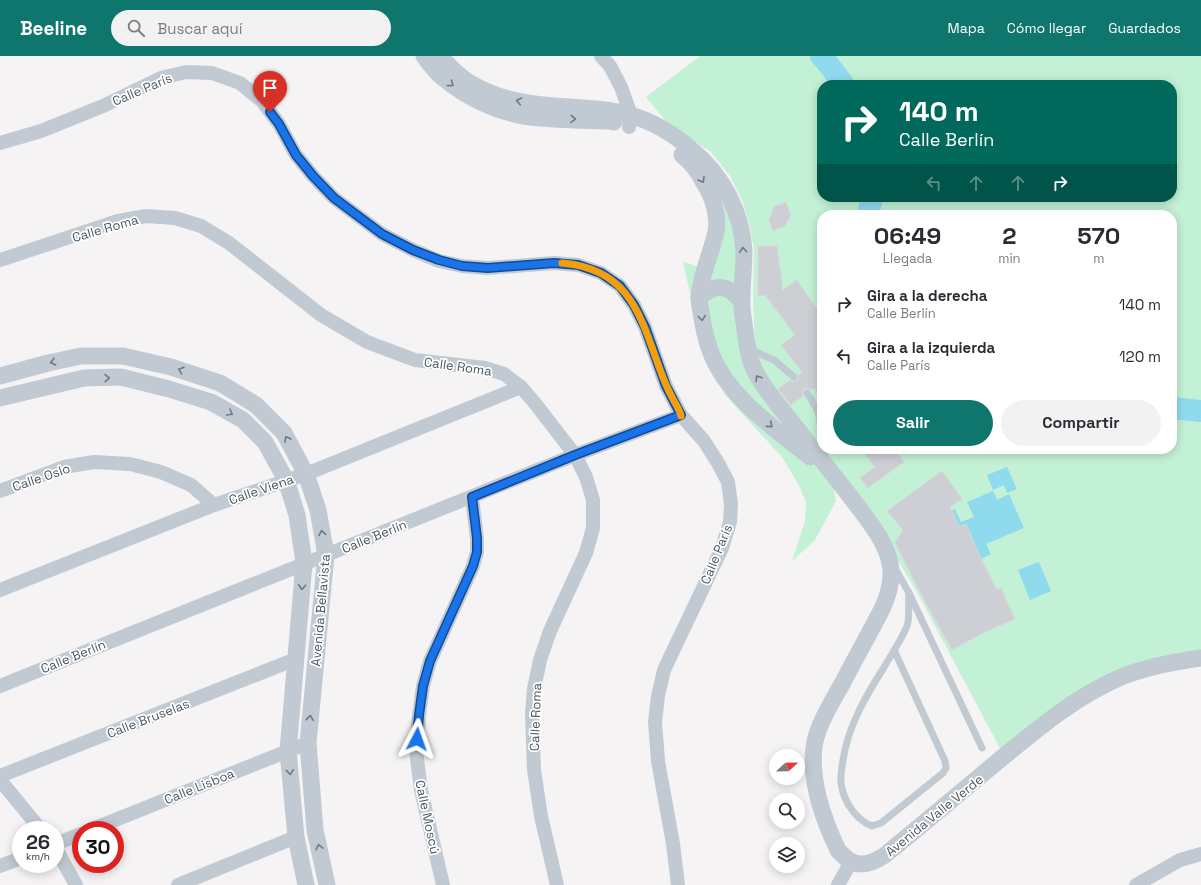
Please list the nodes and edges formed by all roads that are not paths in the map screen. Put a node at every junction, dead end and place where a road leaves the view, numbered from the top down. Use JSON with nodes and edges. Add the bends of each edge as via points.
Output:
{"nodes":[{"id":1,"x":424,"y":56,"type":"edge"},
{"id":2,"x":440,"y":56,"type":"edge"},
{"id":3,"x":601,"y":56,"type":"edge"},
{"id":4,"x":630,"y":121,"type":"junction"},
{"id":5,"x":0,"y":143,"type":"edge"},
{"id":6,"x":0,"y":260,"type":"edge"},
{"id":7,"x":699,"y":298,"type":"junction"},
{"id":8,"x":742,"y":301,"type":"junction"},
{"id":9,"x":748,"y":349,"type":"junction"},
{"id":10,"x":0,"y":376,"type":"edge"},
{"id":11,"x":794,"y":377,"type":"dead end"},
{"id":12,"x":521,"y":387,"type":"junction"},
{"id":13,"x":807,"y":393,"type":"dead end"},
{"id":14,"x":0,"y":398,"type":"edge"},
{"id":15,"x":817,"y":409,"type":"edge"},
{"id":16,"x":681,"y":415,"type":"junction"},
{"id":17,"x":817,"y":454,"type":"edge"},
{"id":18,"x":817,"y":454,"type":"edge"},
{"id":19,"x":822,"y":454,"type":"edge"},
{"id":20,"x":575,"y":455,"type":"junction"},
{"id":21,"x":822,"y":460,"type":"junction"},
{"id":22,"x":306,"y":474,"type":"junction"},
{"id":23,"x":834,"y":475,"type":"junction"},
{"id":24,"x":286,"y":480,"type":"junction"},
{"id":25,"x":0,"y":491,"type":"edge"},
{"id":26,"x":472,"y":497,"type":"junction"},
{"id":27,"x":214,"y":505,"type":"junction"},
{"id":28,"x":887,"y":552,"type":"junction"},
{"id":29,"x":326,"y":555,"type":"junction"},
{"id":30,"x":304,"y":563,"type":"junction"},
{"id":31,"x":0,"y":590,"type":"edge"},
{"id":32,"x":909,"y":593,"type":"junction"},
{"id":33,"x":894,"y":650,"type":"junction"},
{"id":34,"x":1201,"y":658,"type":"edge"},
{"id":35,"x":296,"y":660,"type":"junction"},
{"id":36,"x":0,"y":686,"type":"edge"},
{"id":37,"x":308,"y":743,"type":"junction"},
{"id":38,"x":982,"y":748,"type":"dead end"},
{"id":39,"x":288,"y":751,"type":"junction"},
{"id":40,"x":0,"y":776,"type":"edge"},
{"id":41,"x":0,"y":780,"type":"edge"},
{"id":42,"x":34,"y":821,"type":"edge"},
{"id":43,"x":113,"y":821,"type":"edge"},
{"id":44,"x":296,"y":837,"type":"junction"},
{"id":45,"x":1201,"y":854,"type":"edge"},
{"id":46,"x":12,"y":861,"type":"edge"},
{"id":47,"x":851,"y":862,"type":"junction"},
{"id":48,"x":64,"y":863,"type":"edge"},
{"id":49,"x":0,"y":866,"type":"edge"},
{"id":50,"x":76,"y":885,"type":"edge"},
{"id":51,"x":178,"y":885,"type":"edge"},
{"id":52,"x":306,"y":885,"type":"edge"},
{"id":53,"x":327,"y":885,"type":"edge"},
{"id":54,"x":443,"y":885,"type":"edge"},
{"id":55,"x":557,"y":885,"type":"edge"},
{"id":56,"x":678,"y":885,"type":"edge"},
{"id":57,"x":838,"y":885,"type":"edge"},
{"id":58,"x":1136,"y":885,"type":"edge"}],
"edges":[{"from":1,"to":4,"type":"street","one_way":true,"via":[[441,76],[460,91],[505,111],[529,117]]},
{"from":4,"to":2,"type":"street","one_way":true,"via":[[597,109],[534,104],[492,93],[469,83]]},
{"from":3,"to":4,"type":"street","via":[[610,66],[621,87]]},
{"from":4,"to":7,"type":"street","one_way":true,"via":[[666,142],[685,157],[710,193],[716,211],[716,231],[704,270]]},
{"from":8,"to":4,"type":"street","one_way":true,"via":[[744,250],[741,226],[734,205],[723,186],[708,165],[670,133]]},
{"from":5,"to":16,"type":"street","name":"Calle París","via":[[41,131],[161,78],[186,72],[212,73],[240,83],[262,100],[296,155],[313,176],[334,198],[382,234],[413,250],[462,266],[488,268],[554,263],[578,265],[601,273],[620,286],[634,305],[645,327],[666,386]]},
{"from":6,"to":12,"type":"street","name":"Calle Roma","via":[[118,222],[146,216],[175,218],[201,226],[229,243],[321,315],[367,342],[414,360],[485,368],[504,374]]},
{"from":7,"to":8,"type":"street","via":[[707,291],[726,288]]},
{"from":7,"to":23,"type":"street","one_way":true,"via":[[711,354],[728,384],[767,423]]},
{"from":8,"to":9,"type":"street"},
{"from":9,"to":11,"type":"lane","via":[[774,360]]},
{"from":18,"to":9,"type":"street","one_way":true,"via":[[767,392],[755,372]]},
{"from":22,"to":10,"type":"street","name":"Avenida Bellavista","one_way":true,"via":[[284,433],[256,406],[220,383],[172,367],[122,356],[80,356]]},
{"from":12,"to":20,"type":"street","name":"Calle Roma"},
{"from":12,"to":22,"type":"street","name":"Calle Viena"},
{"from":13,"to":15,"type":"lane"},
{"from":14,"to":24,"type":"street","name":"Avenida Bellavista","one_way":true,"via":[[84,378],[121,377],[169,389],[211,402],[242,420],[265,442]]},
{"from":16,"to":20,"type":"street","name":"Calle Berlín"},
{"from":16,"to":56,"type":"street","name":"Calle París","via":[[704,441],[718,463],[728,482],[732,504],[730,522],[722,548],[664,670],[658,696],[655,722],[658,761]]},
{"from":21,"to":17,"type":"street","one_way":true},
{"from":19,"to":21,"type":"lane"},
{"from":20,"to":26,"type":"street","name":"Calle Berlín"},
{"from":20,"to":55,"type":"street","name":"Calle Roma","via":[[586,477],[593,500],[593,528],[586,553],[550,631],[540,660],[532,714],[534,770],[541,816]]},
{"from":21,"to":23,"type":"street"},
{"from":22,"to":24,"type":"street","name":"Calle Viena"},
{"from":29,"to":22,"type":"street","name":"Avenida Bellavista","one_way":true,"via":[[318,510]]},
{"from":23,"to":28,"type":"street","via":[[876,531]]},
{"from":24,"to":27,"type":"street","name":"Calle Viena"},
{"from":24,"to":30,"type":"street","name":"Avenida Bellavista","via":[[297,515]]},
{"from":25,"to":27,"type":"street","name":"Calle Oslo","via":[[64,467],[94,462],[130,464],[161,472],[191,485]]},
{"from":26,"to":29,"type":"street","name":"Calle Berlín"},
{"from":26,"to":54,"type":"street","name":"Calle Moscú","via":[[477,552],[430,661],[423,686],[416,744],[421,790]]},
{"from":27,"to":31,"type":"street","name":"Calle Viena"},
{"from":28,"to":32,"type":"lane"},
{"from":28,"to":47,"type":"street","via":[[891,570],[890,591],[823,719],[815,742],[814,767],[818,798],[839,852]]},
{"from":29,"to":30,"type":"street","name":"Calle Berlín"},
{"from":37,"to":29,"type":"street","name":"Avenida Bellavista","one_way":true},
{"from":30,"to":35,"type":"street","name":"Avenida Bellavista","one_way":true},
{"from":30,"to":36,"type":"street","name":"Calle Berlín"},
{"from":32,"to":33,"type":"lane","via":[[908,625]]},
{"from":32,"to":38,"type":"lane"},
{"from":33,"to":33,"type":"lane","via":[[853,722],[845,747],[840,779],[843,795],[853,812],[865,824],[872,826],[881,823],[946,768]]},
{"from":34,"to":47,"type":"street","name":"Avenida Valle Verde","via":[[1142,670],[1095,689],[1042,725],[885,855],[864,864]]},
{"from":35,"to":39,"type":"street","name":"Avenida Bellavista"},
{"from":35,"to":40,"type":"street","name":"Calle Bruselas"},
{"from":37,"to":39,"type":"street","name":"Calle Lisboa"},
{"from":53,"to":37,"type":"street","name":"Avenida Bellavista","one_way":true,"via":[[315,830]]},
{"from":39,"to":43,"type":"street","name":"Calle Lisboa"},
{"from":39,"to":44,"type":"street","name":"Avenida Bellavista","one_way":true},
{"from":41,"to":42,"type":"street"},
{"from":44,"to":51,"type":"street"},
{"from":44,"to":52,"type":"street","name":"Avenida Bellavista"},
{"from":45,"to":58,"type":"street","via":[[1180,860]]},
{"from":46,"to":49,"type":"street"},
{"from":47,"to":57,"type":"street"},
{"from":48,"to":50,"type":"street"}]}
